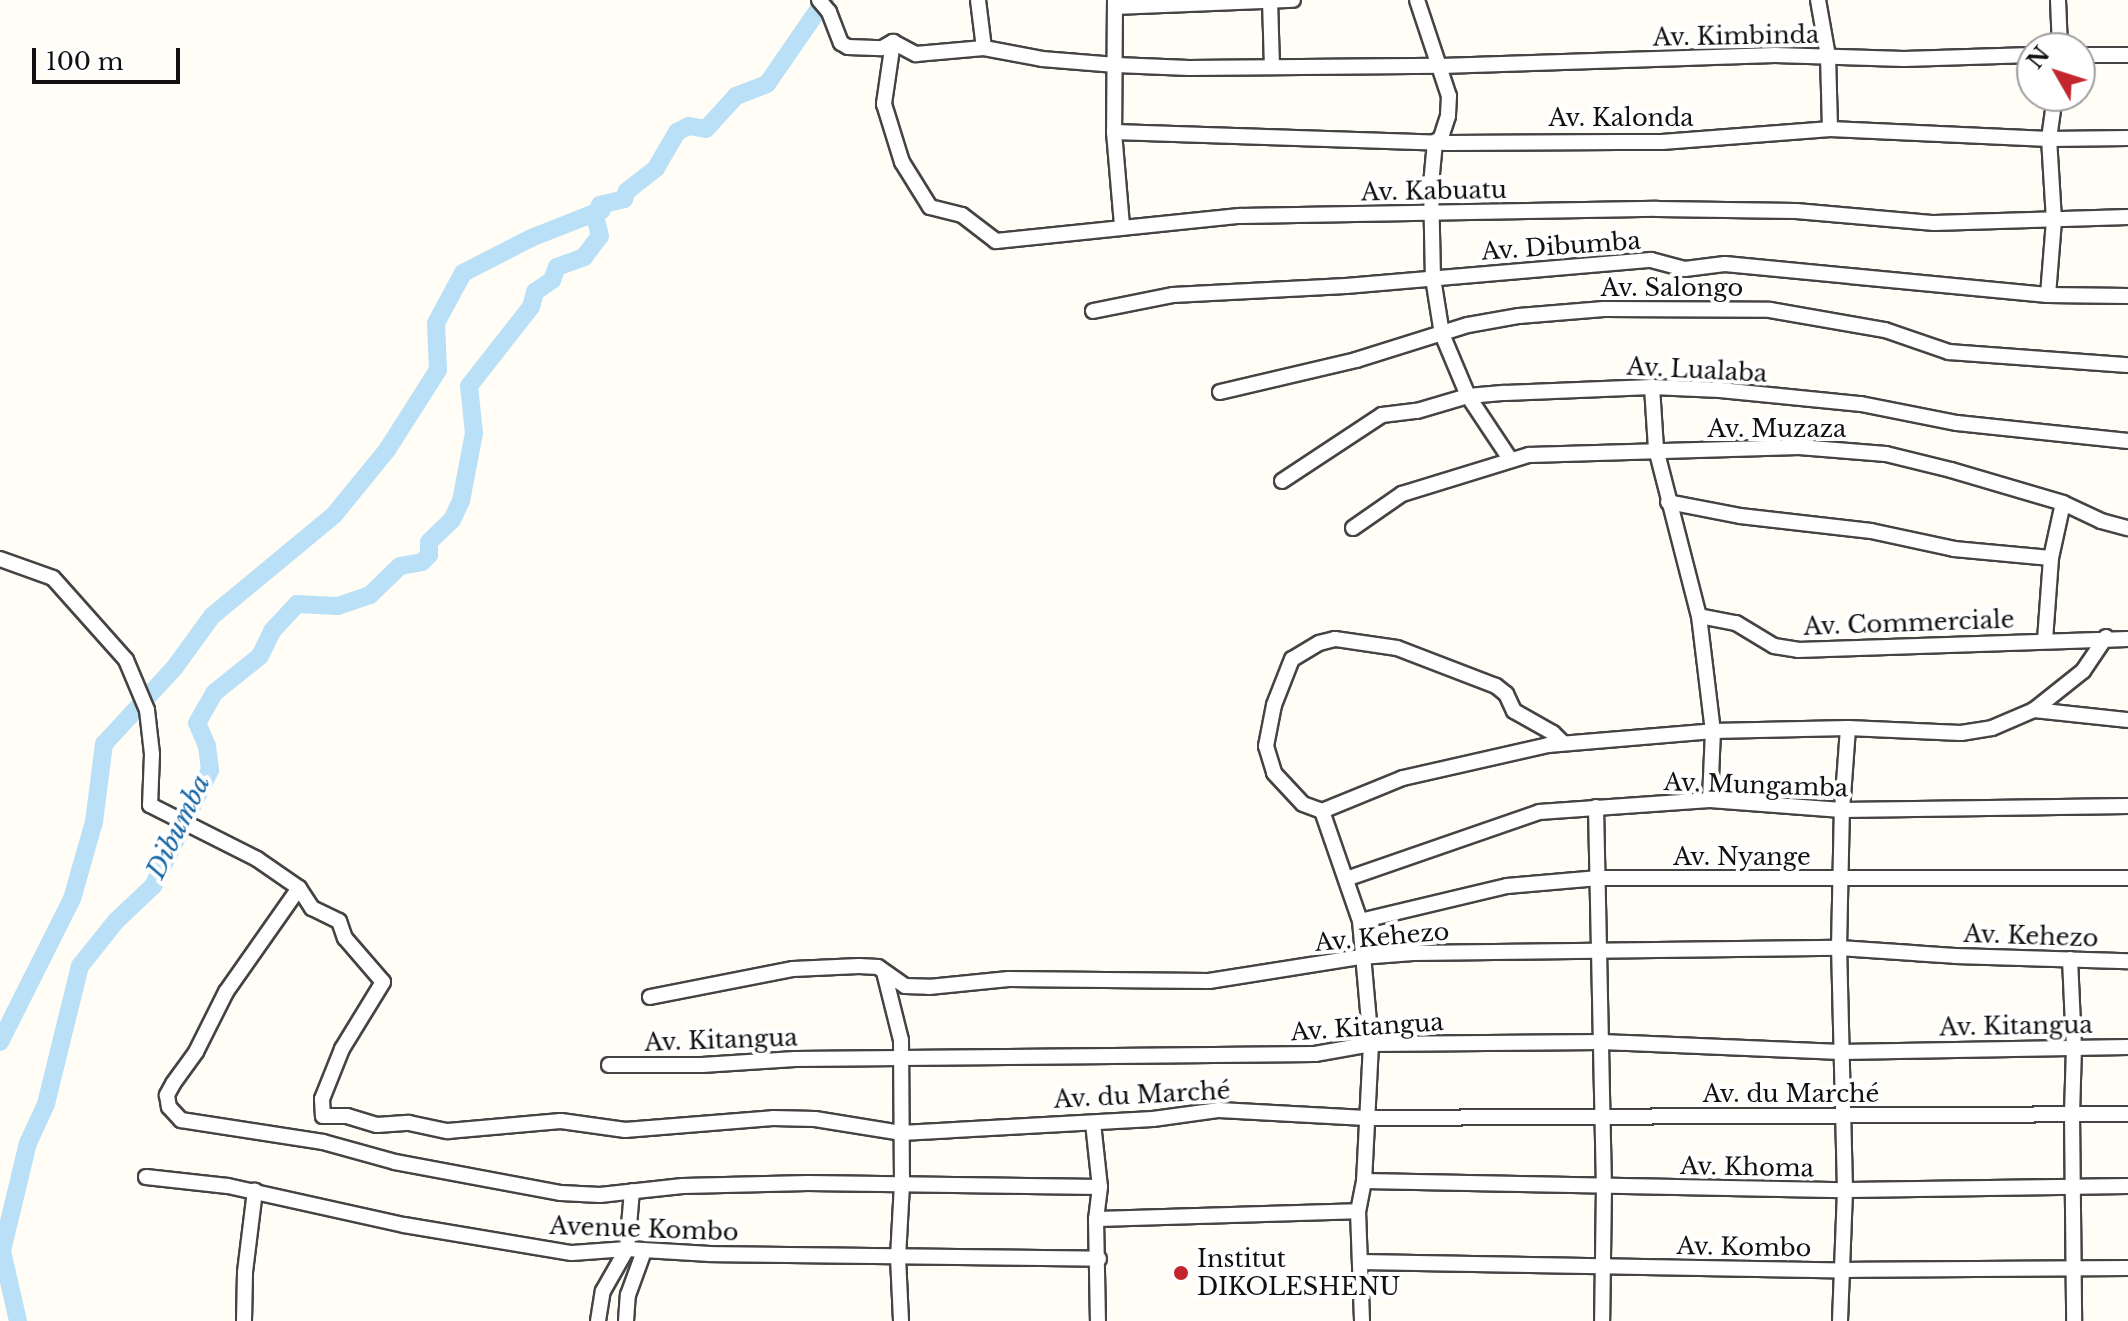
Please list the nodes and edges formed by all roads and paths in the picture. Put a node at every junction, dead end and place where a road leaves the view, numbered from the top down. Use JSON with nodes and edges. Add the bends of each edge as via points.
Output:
{"nodes":[{"id":1,"x":978,"y":0,"type":"edge"},
{"id":2,"x":1293,"y":0,"type":"edge"},
{"id":3,"x":1417,"y":0,"type":"edge"},
{"id":4,"x":1818,"y":0,"type":"edge"},
{"id":5,"x":2058,"y":0,"type":"edge"},
{"id":6,"x":1270,"y":1,"type":"edge"},
{"id":7,"x":822,"y":3,"type":"edge"},
{"id":8,"x":1115,"y":3,"type":"edge"},
{"id":9,"x":2059,"y":32,"type":"edge"},
{"id":10,"x":893,"y":42,"type":"junction"},
{"id":11,"x":984,"y":48,"type":"junction"},
{"id":12,"x":2096,"y":55,"type":"edge"},
{"id":13,"x":2128,"y":55,"type":"edge"},
{"id":14,"x":1828,"y":56,"type":"junction"},
{"id":15,"x":2016,"y":56,"type":"edge"},
{"id":16,"x":1116,"y":65,"type":"junction"},
{"id":17,"x":1441,"y":66,"type":"junction"},
{"id":18,"x":1272,"y":67,"type":"junction"},
{"id":19,"x":2053,"y":112,"type":"edge"},
{"id":20,"x":1830,"y":129,"type":"junction"},
{"id":21,"x":1114,"y":132,"type":"junction"},
{"id":22,"x":2128,"y":138,"type":"edge"},
{"id":23,"x":2049,"y":139,"type":"junction"},
{"id":24,"x":1435,"y":142,"type":"junction"},
{"id":25,"x":1432,"y":212,"type":"junction"},
{"id":26,"x":2128,"y":217,"type":"edge"},
{"id":27,"x":2054,"y":220,"type":"junction"},
{"id":28,"x":1122,"y":226,"type":"junction"},
{"id":29,"x":1433,"y":278,"type":"junction"},
{"id":30,"x":2048,"y":295,"type":"junction"},
{"id":31,"x":2128,"y":296,"type":"edge"},
{"id":32,"x":1093,"y":311,"type":"dead end"},
{"id":33,"x":1442,"y":334,"type":"junction"},
{"id":34,"x":2128,"y":365,"type":"edge"},
{"id":35,"x":1652,"y":387,"type":"junction"},
{"id":36,"x":1220,"y":392,"type":"dead end"},
{"id":37,"x":1468,"y":396,"type":"junction"},
{"id":38,"x":2128,"y":441,"type":"edge"},
{"id":39,"x":1656,"y":449,"type":"junction"},
{"id":40,"x":1510,"y":459,"type":"junction"},
{"id":41,"x":1282,"y":481,"type":"dead end"},
{"id":42,"x":1668,"y":502,"type":"junction"},
{"id":43,"x":2063,"y":503,"type":"junction"},
{"id":44,"x":1353,"y":528,"type":"dead end"},
{"id":45,"x":2128,"y":528,"type":"edge"},
{"id":46,"x":2051,"y":558,"type":"junction"},
{"id":47,"x":0,"y":559,"type":"edge"},
{"id":48,"x":1699,"y":616,"type":"junction"},
{"id":49,"x":2106,"y":637,"type":"junction"},
{"id":50,"x":2128,"y":639,"type":"edge"},
{"id":51,"x":2045,"y":640,"type":"junction"},
{"id":52,"x":2034,"y":710,"type":"junction"},
{"id":53,"x":2128,"y":720,"type":"edge"},
{"id":54,"x":1848,"y":728,"type":"junction"},
{"id":55,"x":1713,"y":731,"type":"junction"},
{"id":56,"x":1563,"y":743,"type":"junction"},
{"id":57,"x":1710,"y":800,"type":"junction"},
{"id":58,"x":2128,"y":806,"type":"edge"},
{"id":59,"x":1596,"y":807,"type":"junction"},
{"id":60,"x":1842,"y":810,"type":"junction"},
{"id":61,"x":1322,"y":811,"type":"junction"},
{"id":62,"x":1599,"y":878,"type":"junction"},
{"id":63,"x":2128,"y":878,"type":"edge"},
{"id":64,"x":1346,"y":879,"type":"junction"},
{"id":65,"x":1842,"y":879,"type":"junction"},
{"id":66,"x":299,"y":888,"type":"junction"},
{"id":67,"x":1360,"y":921,"type":"junction"},
{"id":68,"x":1839,"y":948,"type":"junction"},
{"id":69,"x":1598,"y":953,"type":"junction"},
{"id":70,"x":1361,"y":957,"type":"junction"},
{"id":71,"x":2070,"y":959,"type":"junction"},
{"id":72,"x":2128,"y":961,"type":"edge"},
{"id":73,"x":884,"y":972,"type":"junction"},
{"id":74,"x":650,"y":997,"type":"dead end"},
{"id":75,"x":1602,"y":1042,"type":"junction"},
{"id":76,"x":1371,"y":1044,"type":"junction"},
{"id":77,"x":2074,"y":1047,"type":"junction"},
{"id":78,"x":2128,"y":1047,"type":"edge"},
{"id":79,"x":1841,"y":1052,"type":"junction"},
{"id":80,"x":901,"y":1059,"type":"junction"},
{"id":81,"x":609,"y":1065,"type":"dead end"},
{"id":82,"x":1601,"y":1114,"type":"junction"},
{"id":83,"x":2072,"y":1114,"type":"junction"},
{"id":84,"x":2128,"y":1114,"type":"edge"},
{"id":85,"x":1842,"y":1117,"type":"junction"},
{"id":86,"x":1366,"y":1118,"type":"junction"},
{"id":87,"x":1093,"y":1123,"type":"junction"},
{"id":88,"x":901,"y":1133,"type":"junction"},
{"id":89,"x":146,"y":1177,"type":"dead end"},
{"id":90,"x":1364,"y":1181,"type":"junction"},
{"id":91,"x":902,"y":1184,"type":"junction"},
{"id":92,"x":1604,"y":1186,"type":"junction"},
{"id":93,"x":2075,"y":1186,"type":"junction"},
{"id":94,"x":2128,"y":1186,"type":"edge"},
{"id":95,"x":1100,"y":1187,"type":"junction"},
{"id":96,"x":1845,"y":1190,"type":"junction"},
{"id":97,"x":255,"y":1191,"type":"junction"},
{"id":98,"x":632,"y":1191,"type":"junction"},
{"id":99,"x":1358,"y":1211,"type":"junction"},
{"id":100,"x":1096,"y":1219,"type":"junction"},
{"id":101,"x":627,"y":1249,"type":"junction"},
{"id":102,"x":644,"y":1251,"type":"junction"},
{"id":103,"x":898,"y":1257,"type":"junction"},
{"id":104,"x":1099,"y":1259,"type":"junction"},
{"id":105,"x":1360,"y":1262,"type":"junction"},
{"id":106,"x":1602,"y":1266,"type":"junction"},
{"id":107,"x":2128,"y":1268,"type":"edge"},
{"id":108,"x":2075,"y":1269,"type":"junction"},
{"id":109,"x":1842,"y":1270,"type":"junction"},
{"id":110,"x":244,"y":1321,"type":"edge"},
{"id":111,"x":598,"y":1321,"type":"edge"},
{"id":112,"x":626,"y":1321,"type":"edge"},
{"id":113,"x":901,"y":1321,"type":"edge"},
{"id":114,"x":1098,"y":1321,"type":"edge"},
{"id":115,"x":1362,"y":1321,"type":"edge"},
{"id":116,"x":1602,"y":1321,"type":"edge"},
{"id":117,"x":1840,"y":1321,"type":"edge"},
{"id":118,"x":2074,"y":1321,"type":"edge"}],
"edges":[{"from":1,"to":11,"type":"street"},
{"from":2,"to":6,"type":"street"},
{"from":3,"to":17,"type":"street"},
{"from":4,"to":14,"type":"street"},
{"from":5,"to":9,"type":"street"},
{"from":6,"to":8,"type":"street"},
{"from":6,"to":18,"type":"street"},
{"from":7,"to":10,"type":"street","via":[[848,47],[882,48]]},
{"from":8,"to":16,"type":"street"},
{"from":10,"to":11,"type":"street","name":"Av. Kimbinda","via":[[916,54]]},
{"from":10,"to":28,"type":"street","name":"Av. Kabuatu","via":[[886,123],[930,207],[962,215],[996,241]]},
{"from":11,"to":16,"type":"street","name":"Av. Kimbinda"},
{"from":12,"to":13,"type":"street"},
{"from":14,"to":15,"type":"street","name":"Av. Kimbinda"},
{"from":14,"to":17,"type":"street","name":"Av. Kimbinda"},
{"from":14,"to":20,"type":"street"},
{"from":16,"to":18,"type":"street","name":"Av. Kimbinda"},
{"from":16,"to":21,"type":"street"},
{"from":17,"to":18,"type":"street","name":"Av. Kimbinda"},
{"from":17,"to":24,"type":"street","via":[[1448,116]]},
{"from":19,"to":23,"type":"street"},
{"from":20,"to":23,"type":"street","name":"Av. Kalonda"},
{"from":20,"to":24,"type":"street","name":"Av. Kalonda","via":[[1662,142]]},
{"from":21,"to":24,"type":"street","name":"Av. Kalonda"},
{"from":21,"to":28,"type":"street"},
{"from":22,"to":23,"type":"street","name":"Av. Kalonda"},
{"from":23,"to":27,"type":"street"},
{"from":24,"to":25,"type":"street"},
{"from":25,"to":27,"type":"street","name":"Av. Kabuatu","via":[[1657,209],[1796,211],[1934,223]]},
{"from":25,"to":28,"type":"street","name":"Av. Kabuatu","via":[[1240,216]]},
{"from":25,"to":29,"type":"street"},
{"from":26,"to":27,"type":"street","name":"Av. Kabuatu"},
{"from":27,"to":30,"type":"street"},
{"from":29,"to":30,"type":"street","name":"Av. Dibumba","via":[[1651,260],[1685,269],[1725,264]]},
{"from":29,"to":32,"type":"street","name":"Av. Dibumba","via":[[1173,295]]},
{"from":29,"to":33,"type":"street"},
{"from":30,"to":31,"type":"street","name":"Av. Dibumba"},
{"from":33,"to":34,"type":"street","name":"Av. Salongo","via":[[1519,316],[1604,309],[1770,310],[1845,321],[1949,352]]},
{"from":33,"to":36,"type":"street","name":"Av. Salongo"},
{"from":33,"to":37,"type":"street"},
{"from":35,"to":37,"type":"street","name":"Av. Lualaba"},
{"from":35,"to":38,"type":"street","name":"Av. Lualaba","via":[[1861,404],[1957,423]]},
{"from":35,"to":39,"type":"street"},
{"from":37,"to":40,"type":"street"},
{"from":37,"to":41,"type":"street","name":"Av. Lualaba","via":[[1382,415]]},
{"from":39,"to":40,"type":"street","name":"Av. Muzaza"},
{"from":39,"to":42,"type":"street"},
{"from":39,"to":43,"type":"street","name":"Av. Muzaza","via":[[1799,447],[1886,454]]},
{"from":40,"to":44,"type":"street","name":"Av. Muzaza","via":[[1402,494]]},
{"from":42,"to":46,"type":"street","via":[[1871,531],[1954,549]]},
{"from":42,"to":48,"type":"street"},
{"from":43,"to":45,"type":"street","name":"Av. Muzaza"},
{"from":43,"to":46,"type":"street"},
{"from":46,"to":51,"type":"street"},
{"from":47,"to":66,"type":"street","via":[[53,578],[119,649],[147,710],[152,754],[147,800],[157,810],[257,859]]},
{"from":48,"to":51,"type":"street","name":"Av. Commerciale","via":[[1736,623],[1774,646],[1798,650]]},
{"from":48,"to":55,"type":"street"},
{"from":49,"to":50,"type":"street","name":"Av. Commerciale"},
{"from":49,"to":51,"type":"street","name":"Av. Commerciale"},
{"from":49,"to":52,"type":"street","via":[[2083,671]]},
{"from":52,"to":53,"type":"street"},
{"from":52,"to":54,"type":"street","via":[[1992,728],[1961,733]]},
{"from":54,"to":55,"type":"street"},
{"from":54,"to":60,"type":"street"},
{"from":55,"to":56,"type":"street"},
{"from":55,"to":57,"type":"street"},
{"from":56,"to":61,"type":"street","via":[[1403,778]]},
{"from":56,"to":61,"type":"street","via":[[1514,711],[1496,686],[1397,648],[1335,639],[1319,643],[1292,659],[1285,671],[1266,746],[1274,773],[1303,804]]},
{"from":57,"to":59,"type":"street","name":"Av. Mungamba"},
{"from":57,"to":60,"type":"street","name":"Av. Mungamba"},
{"from":58,"to":60,"type":"street","name":"Av. Mungamba"},
{"from":59,"to":62,"type":"street"},
{"from":59,"to":64,"type":"street","name":"Av. Mungamba","via":[[1539,812]]},
{"from":60,"to":65,"type":"street"},
{"from":61,"to":64,"type":"street"},
{"from":62,"to":65,"type":"street","name":"Av. Nyange"},
{"from":62,"to":67,"type":"street","name":"Av. Nyange","via":[[1507,886]]},
{"from":62,"to":69,"type":"street"},
{"from":63,"to":65,"type":"street","name":"Av. Nyange"},
{"from":64,"to":67,"type":"street"},
{"from":65,"to":68,"type":"street"},
{"from":66,"to":88,"type":"street","name":"Av. du Marché","via":[[312,908],[339,921],[345,938],[383,982],[342,1049],[323,1101],[323,1116],[448,1131],[561,1121],[625,1130],[787,1118]]},
{"from":66,"to":98,"type":"street","via":[[226,992],[167,1095],[176,1117],[561,1193]]},
{"from":67,"to":70,"type":"street"},
{"from":68,"to":69,"type":"street","name":"Av. Kehezo"},
{"from":68,"to":71,"type":"street","name":"Av. Kehezo"},
{"from":68,"to":79,"type":"street"},
{"from":69,"to":70,"type":"street","name":"Av. Kehezo"},
{"from":69,"to":75,"type":"street"},
{"from":70,"to":73,"type":"street","name":"Av. Kehezo","via":[[1209,981],[1009,979],[929,987],[896,983]]},
{"from":70,"to":76,"type":"street"},
{"from":71,"to":72,"type":"street","name":"Av. Kehezo"},
{"from":71,"to":77,"type":"street"},
{"from":73,"to":74,"type":"street","name":"Av. Kehezo","via":[[859,966],[793,969]]},
{"from":73,"to":80,"type":"street"},
{"from":75,"to":76,"type":"street","name":"Av. Kitangua"},
{"from":75,"to":79,"type":"street","name":"Av. Kitangua"},
{"from":75,"to":82,"type":"street"},
{"from":76,"to":80,"type":"street","name":"Av. Kitangua","via":[[1315,1054]]},
{"from":76,"to":86,"type":"street"},
{"from":77,"to":78,"type":"street","name":"Av. Kitangua"},
{"from":77,"to":79,"type":"street","name":"Av. Kitangua"},
{"from":77,"to":83,"type":"street"},
{"from":79,"to":85,"type":"street"},
{"from":80,"to":81,"type":"street","name":"Av. Kitangua"},
{"from":80,"to":88,"type":"street"},
{"from":82,"to":85,"type":"street","name":"Av. du Marché"},
{"from":82,"to":86,"type":"street","name":"Av. du Marché"},
{"from":82,"to":92,"type":"street"},
{"from":83,"to":84,"type":"street","name":"Av. du Marché"},
{"from":83,"to":85,"type":"street","name":"Av. du Marché"},
{"from":83,"to":93,"type":"street"},
{"from":85,"to":96,"type":"street"},
{"from":86,"to":87,"type":"street","name":"Av. du Marché","via":[[1219,1110]]},
{"from":86,"to":90,"type":"street"},
{"from":87,"to":88,"type":"street","name":"Av. du Marché"},
{"from":87,"to":95,"type":"street"},
{"from":88,"to":91,"type":"street"},
{"from":89,"to":97,"type":"street","name":"Avenue Kombo"},
{"from":90,"to":92,"type":"street","name":"Av. Khoma"},
{"from":90,"to":99,"type":"street"},
{"from":91,"to":95,"type":"street"},
{"from":91,"to":98,"type":"street"},
{"from":91,"to":103,"type":"street"},
{"from":92,"to":96,"type":"street","name":"Av. Khoma"},
{"from":92,"to":106,"type":"street"},
{"from":93,"to":94,"type":"street","name":"Av. Khoma"},
{"from":93,"to":96,"type":"street","name":"Av. Khoma"},
{"from":93,"to":108,"type":"street"},
{"from":95,"to":100,"type":"street"},
{"from":96,"to":109,"type":"street"},
{"from":97,"to":101,"type":"street","name":"Avenue Kombo","via":[[404,1225],[572,1253]]},
{"from":97,"to":110,"type":"street"},
{"from":98,"to":101,"type":"street"},
{"from":99,"to":100,"type":"street"},
{"from":99,"to":105,"type":"street"},
{"from":100,"to":104,"type":"street"},
{"from":101,"to":102,"type":"street","name":"Avenue Kombo"},
{"from":101,"to":111,"type":"street","via":[[603,1291]]},
{"from":102,"to":103,"type":"street","name":"Avenue Kombo"},
{"from":102,"to":112,"type":"street","via":[[628,1295]]},
{"from":103,"to":104,"type":"street","name":"Avenue Kombo"},
{"from":103,"to":113,"type":"street"},
{"from":104,"to":114,"type":"street"},
{"from":105,"to":106,"type":"street","name":"Av. Kombo"},
{"from":105,"to":115,"type":"street"},
{"from":106,"to":109,"type":"street","name":"Av. Kombo"},
{"from":106,"to":116,"type":"street"},
{"from":107,"to":108,"type":"street","name":"Av. Kombo"},
{"from":108,"to":109,"type":"street","name":"Av. Kombo"},
{"from":108,"to":118,"type":"street"},
{"from":109,"to":117,"type":"street"}]}
